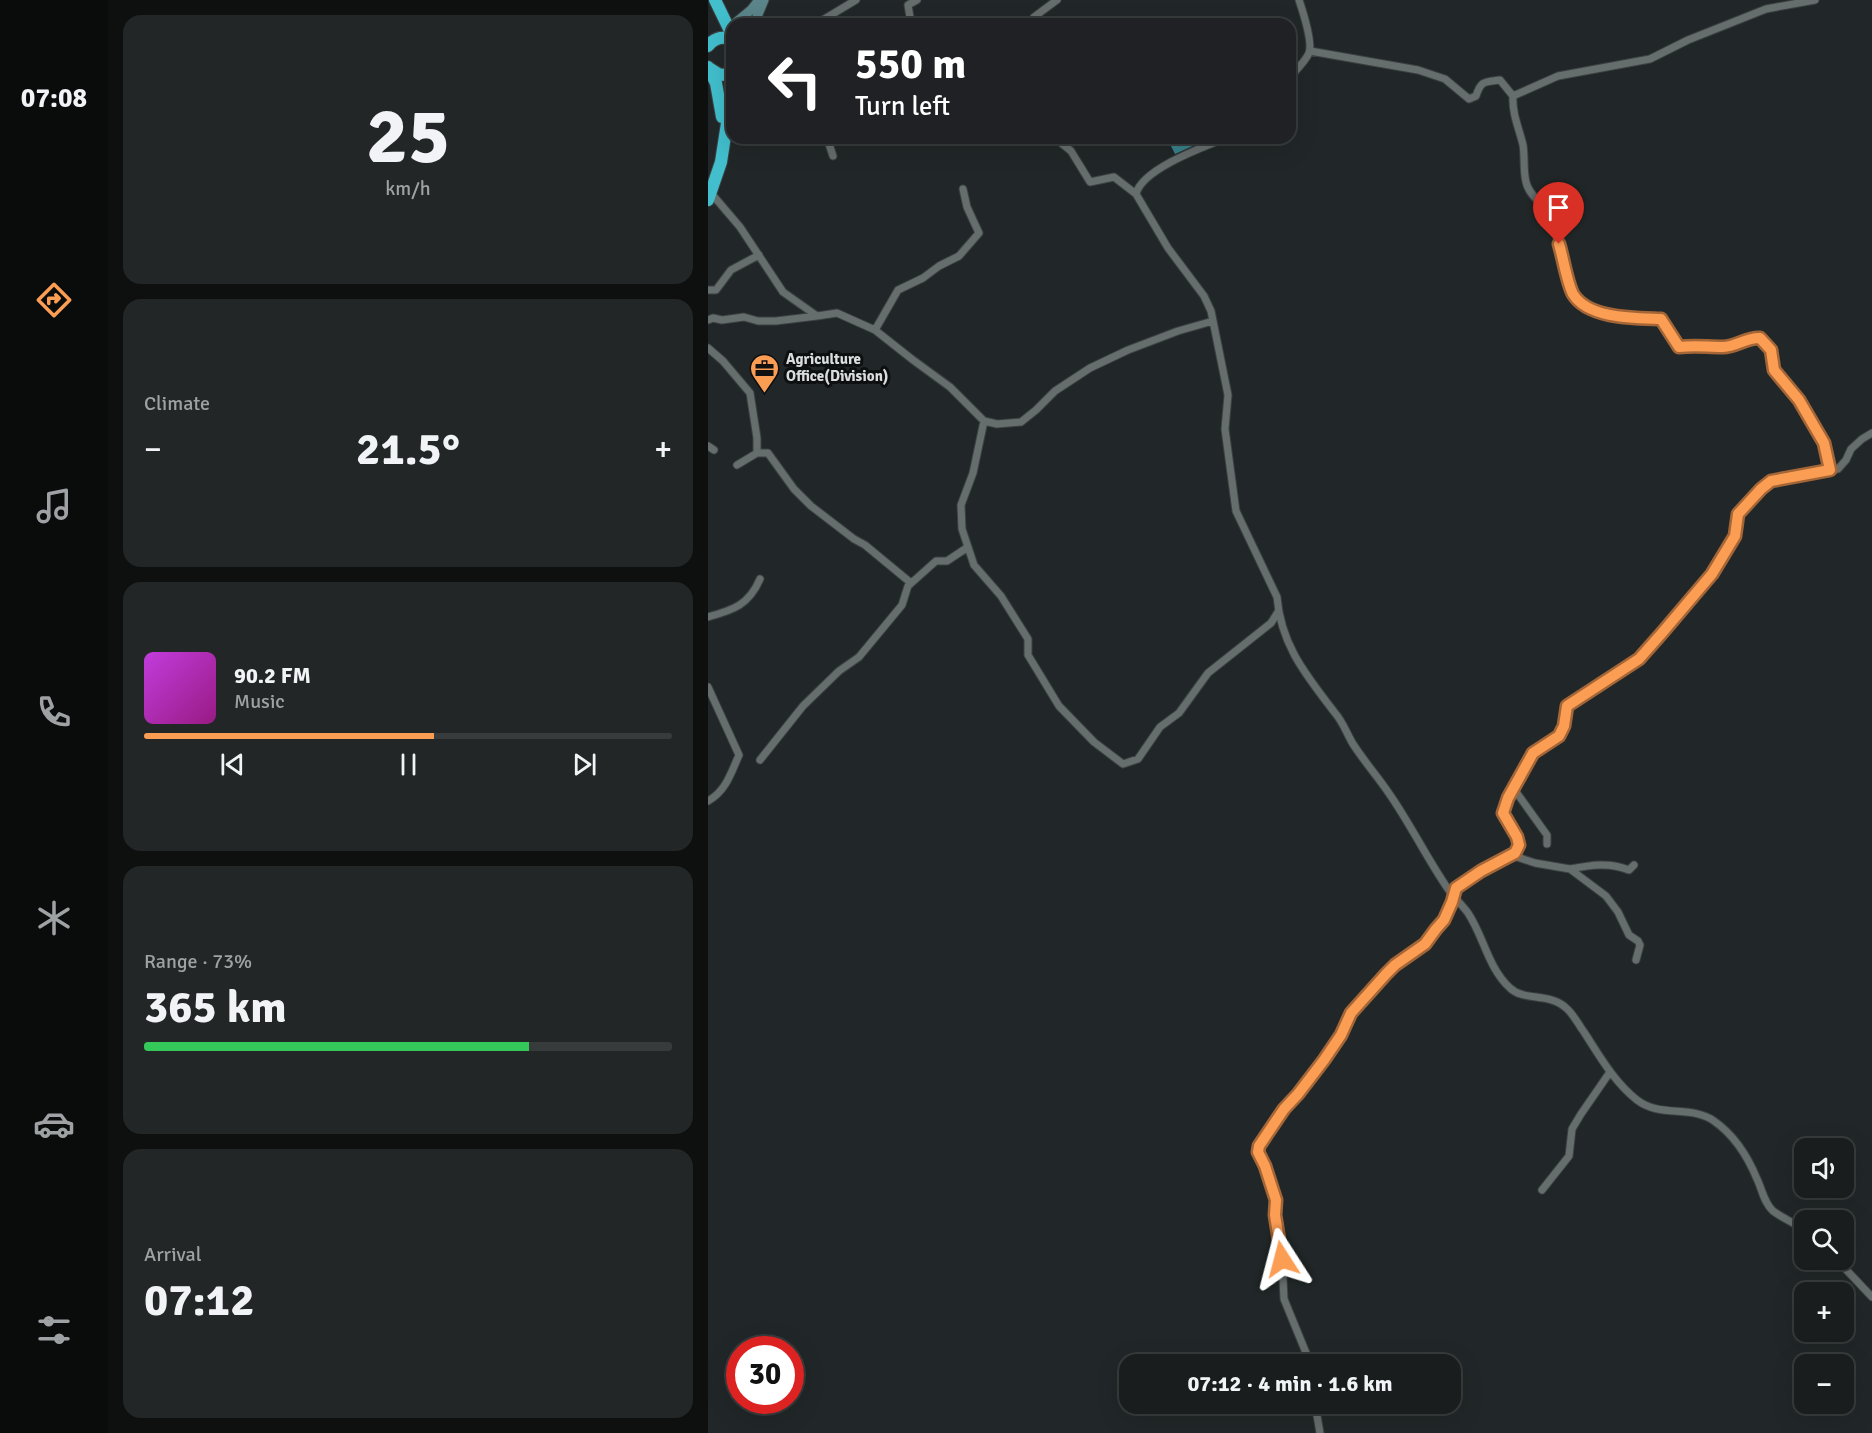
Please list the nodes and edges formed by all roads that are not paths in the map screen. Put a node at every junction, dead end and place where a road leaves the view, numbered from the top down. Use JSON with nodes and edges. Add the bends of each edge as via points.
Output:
{"nodes":[{"id":1,"x":715,"y":0,"type":"edge"},
{"id":2,"x":759,"y":0,"type":"edge"},
{"id":3,"x":764,"y":0,"type":"edge"},
{"id":4,"x":856,"y":0,"type":"edge"},
{"id":5,"x":917,"y":0,"type":"edge"},
{"id":6,"x":1057,"y":0,"type":"edge"},
{"id":7,"x":1299,"y":0,"type":"edge"},
{"id":8,"x":1815,"y":0,"type":"edge"},
{"id":9,"x":908,"y":2,"type":"edge"},
{"id":10,"x":743,"y":18,"type":"edge"},
{"id":11,"x":756,"y":18,"type":"edge"},
{"id":12,"x":826,"y":18,"type":"edge"},
{"id":13,"x":911,"y":18,"type":"edge"},
{"id":14,"x":1034,"y":18,"type":"edge"},
{"id":15,"x":726,"y":19,"type":"edge"},
{"id":16,"x":726,"y":36,"type":"edge"},
{"id":17,"x":711,"y":43,"type":"edge"},
{"id":18,"x":1310,"y":51,"type":"junction"},
{"id":19,"x":708,"y":67,"type":"edge"},
{"id":20,"x":1296,"y":71,"type":"edge"},
{"id":21,"x":726,"y":74,"type":"edge"},
{"id":22,"x":726,"y":77,"type":"edge"},
{"id":23,"x":712,"y":86,"type":"edge"},
{"id":24,"x":1513,"y":96,"type":"junction"},
{"id":25,"x":726,"y":132,"type":"edge"},
{"id":26,"x":829,"y":144,"type":"edge"},
{"id":27,"x":1062,"y":144,"type":"edge"},
{"id":28,"x":1210,"y":144,"type":"edge"},
{"id":29,"x":724,"y":145,"type":"junction"},
{"id":30,"x":833,"y":156,"type":"dead end"},
{"id":31,"x":963,"y":189,"type":"dead end"},
{"id":32,"x":1136,"y":194,"type":"junction"},
{"id":33,"x":710,"y":197,"type":"edge"},
{"id":34,"x":759,"y":255,"type":"junction"},
{"id":35,"x":708,"y":290,"type":"edge"},
{"id":36,"x":817,"y":316,"type":"junction"},
{"id":37,"x":708,"y":320,"type":"edge"},
{"id":38,"x":1213,"y":321,"type":"junction"},
{"id":39,"x":875,"y":330,"type":"junction"},
{"id":40,"x":708,"y":348,"type":"edge"},
{"id":41,"x":984,"y":421,"type":"junction"},
{"id":42,"x":1872,"y":433,"type":"edge"},
{"id":43,"x":757,"y":453,"type":"junction"},
{"id":44,"x":737,"y":465,"type":"dead end"},
{"id":45,"x":1830,"y":470,"type":"junction"},
{"id":46,"x":968,"y":547,"type":"junction"},
{"id":47,"x":759,"y":579,"type":"dead end"},
{"id":48,"x":911,"y":583,"type":"junction"},
{"id":49,"x":1278,"y":612,"type":"junction"},
{"id":50,"x":708,"y":617,"type":"edge"},
{"id":51,"x":708,"y":687,"type":"edge"},
{"id":52,"x":760,"y":760,"type":"dead end"},
{"id":53,"x":1514,"y":789,"type":"junction"},
{"id":54,"x":708,"y":801,"type":"edge"},
{"id":55,"x":1547,"y":844,"type":"dead end"},
{"id":56,"x":1511,"y":855,"type":"junction"},
{"id":57,"x":1634,"y":866,"type":"dead end"},
{"id":58,"x":1570,"y":869,"type":"junction"},
{"id":59,"x":1454,"y":896,"type":"junction"},
{"id":60,"x":1636,"y":960,"type":"dead end"},
{"id":61,"x":1610,"y":1072,"type":"junction"},
{"id":62,"x":1542,"y":1190,"type":"dead end"},
{"id":63,"x":1794,"y":1224,"type":"edge"},
{"id":64,"x":1846,"y":1270,"type":"edge"},
{"id":65,"x":1872,"y":1297,"type":"edge"},
{"id":66,"x":1306,"y":1354,"type":"edge"},
{"id":67,"x":1317,"y":1414,"type":"edge"},
{"id":68,"x":1320,"y":1433,"type":"edge"}],
"edges":[{"from":1,"to":15,"type":"highway"},
{"from":2,"to":10,"type":"main road"},
{"from":3,"to":11,"type":"main road"},
{"from":4,"to":12,"type":"street"},
{"from":5,"to":9,"type":"street"},
{"from":6,"to":14,"type":"street"},
{"from":7,"to":18,"type":"street","via":[[1307,22]]},
{"from":8,"to":24,"type":"street","via":[[1766,9],[1650,59],[1557,76]]},
{"from":9,"to":13,"type":"street"},
{"from":16,"to":17,"type":"highway"},
{"from":18,"to":20,"type":"street"},
{"from":18,"to":24,"type":"street","via":[[1418,70],[1445,79],[1469,99],[1476,96],[1484,82],[1500,80]]},
{"from":19,"to":21,"type":"highway"},
{"from":19,"to":23,"type":"highway"},
{"from":22,"to":23,"type":"main road"},
{"from":23,"to":29,"type":"highway","via":[[722,113]]},
{"from":24,"to":45,"type":"street","via":[[1526,183],[1550,215],[1573,293],[1582,304],[1598,312],[1661,319],[1679,347],[1725,347],[1760,338],[1771,350],[1774,370],[1799,400],[1824,443]]},
{"from":25,"to":29,"type":"highway"},
{"from":26,"to":30,"type":"street"},
{"from":27,"to":32,"type":"street","via":[[1090,182],[1114,177]]},
{"from":28,"to":32,"type":"street","via":[[1145,178]]},
{"from":29,"to":33,"type":"highway"},
{"from":31,"to":39,"type":"street","via":[[979,233],[959,256],[898,290]]},
{"from":32,"to":38,"type":"street","via":[[1168,248],[1204,296]]},
{"from":33,"to":34,"type":"street","via":[[740,227]]},
{"from":34,"to":35,"type":"street","via":[[731,270],[716,290]]},
{"from":34,"to":36,"type":"street","via":[[783,292]]},
{"from":36,"to":37,"type":"street","via":[[777,321],[744,317]]},
{"from":36,"to":39,"type":"street","via":[[837,313]]},
{"from":38,"to":41,"type":"street","via":[[1128,350],[1090,368],[1055,391],[1020,422]]},
{"from":38,"to":49,"type":"street","via":[[1228,395],[1225,429],[1236,511],[1277,597]]},
{"from":39,"to":41,"type":"street","via":[[950,387]]},
{"from":40,"to":43,"type":"street","via":[[750,393]]},
{"from":41,"to":46,"type":"street","via":[[973,473],[961,505]]},
{"from":42,"to":45,"type":"street","via":[[1851,449],[1838,469]]},
{"from":43,"to":44,"type":"street"},
{"from":43,"to":48,"type":"street","via":[[768,453],[811,506]]},
{"from":45,"to":53,"type":"street","via":[[1771,481],[1761,489],[1738,514],[1735,536],[1712,574],[1639,659],[1567,706],[1559,736],[1533,753]]},
{"from":46,"to":48,"type":"street","via":[[947,561],[936,561]]},
{"from":46,"to":49,"type":"street","via":[[974,565],[1001,596],[1028,639],[1028,655],[1059,706],[1122,764],[1138,759],[1160,727],[1179,712],[1208,673],[1271,623]]},
{"from":47,"to":50,"type":"street","via":[[754,592],[734,609]]},
{"from":48,"to":52,"type":"street","via":[[902,604],[859,657],[809,700]]},
{"from":49,"to":59,"type":"street","via":[[1303,671],[1337,714]]},
{"from":51,"to":54,"type":"street","via":[[739,755],[726,784]]},
{"from":53,"to":55,"type":"street","via":[[1548,835]]},
{"from":53,"to":56,"type":"street","via":[[1503,813],[1519,845]]},
{"from":56,"to":58,"type":"street"},
{"from":56,"to":59,"type":"street","via":[[1456,888]]},
{"from":57,"to":58,"type":"street","via":[[1629,870],[1600,864]]},
{"from":58,"to":60,"type":"street","via":[[1606,896],[1618,912],[1629,935],[1640,945]]},
{"from":59,"to":61,"type":"street","via":[[1469,915],[1490,961],[1511,989],[1549,998],[1564,1006]]},
{"from":59,"to":66,"type":"street","via":[[1444,920],[1425,944],[1395,965],[1351,1013],[1324,1060],[1259,1146],[1276,1200],[1284,1299]]},
{"from":61,"to":62,"type":"street","via":[[1572,1129],[1569,1156]]},
{"from":61,"to":63,"type":"street","via":[[1637,1100],[1653,1109],[1695,1113],[1713,1120],[1744,1153],[1773,1211]]},
{"from":64,"to":65,"type":"street"},
{"from":67,"to":68,"type":"street"}]}
